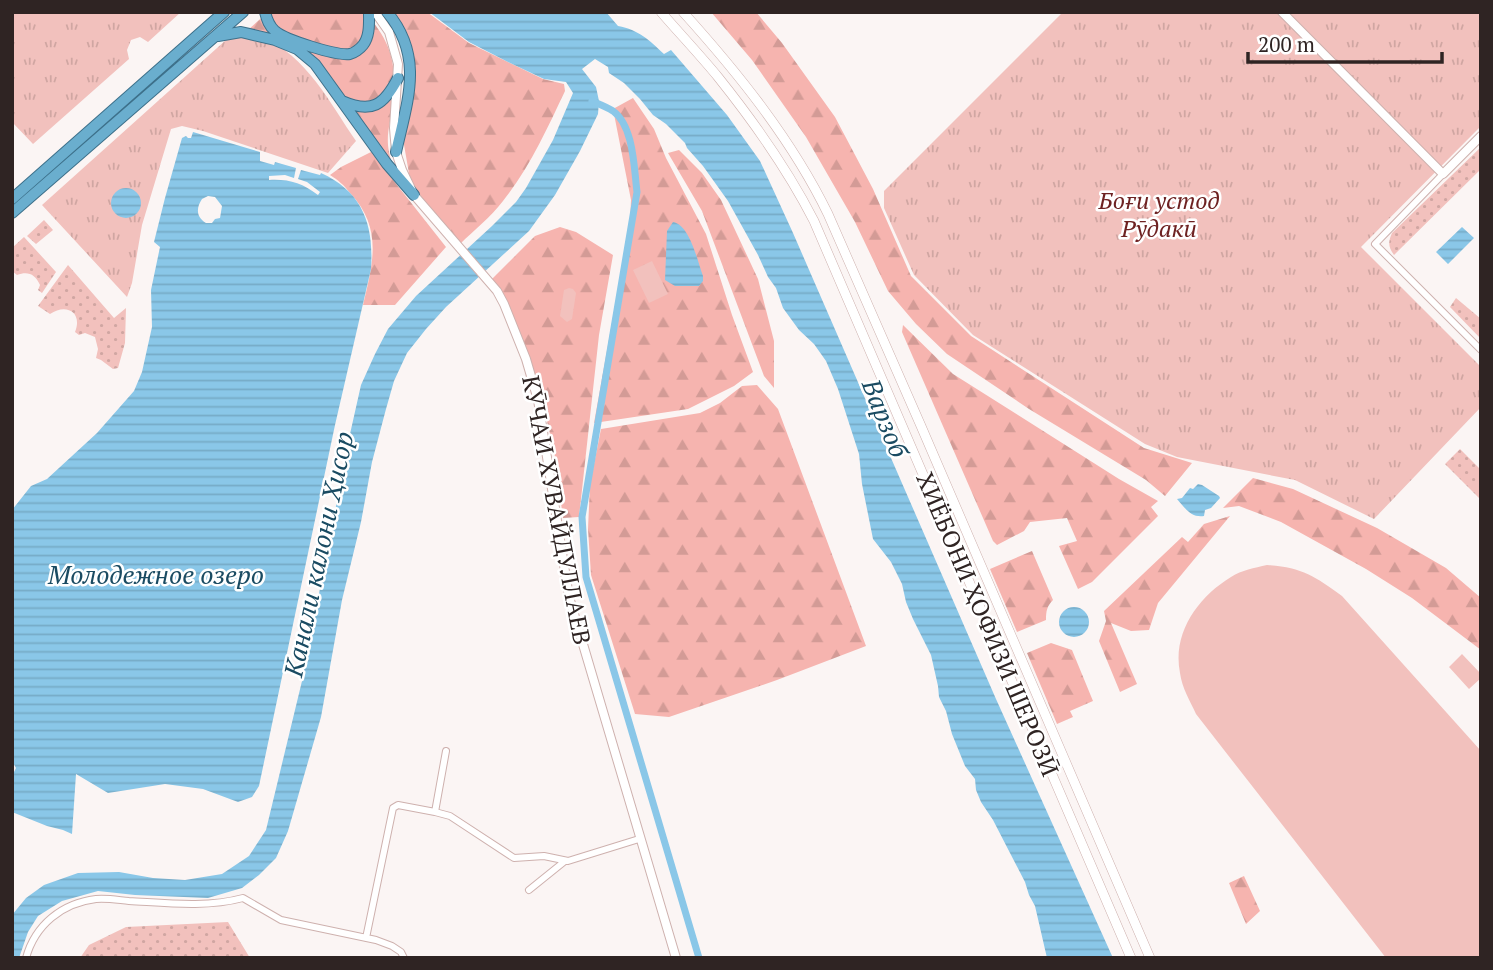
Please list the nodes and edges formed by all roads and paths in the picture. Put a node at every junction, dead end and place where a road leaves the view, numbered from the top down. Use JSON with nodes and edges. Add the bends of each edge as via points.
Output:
{"nodes":[{"id":1,"x":243,"y":12,"type":"edge"},
{"id":2,"x":265,"y":12,"type":"edge"},
{"id":3,"x":369,"y":12,"type":"edge"},
{"id":4,"x":375,"y":12,"type":"edge"},
{"id":5,"x":387,"y":12,"type":"edge"},
{"id":6,"x":661,"y":12,"type":"edge"},
{"id":7,"x":683,"y":12,"type":"edge"},
{"id":8,"x":1282,"y":12,"type":"edge"},
{"id":9,"x":220,"y":14,"type":"edge"},
{"id":10,"x":693,"y":24,"type":"junction"},
{"id":11,"x":681,"y":34,"type":"junction"},
{"id":12,"x":216,"y":37,"type":"junction"},
{"id":13,"x":398,"y":78,"type":"junction"},
{"id":14,"x":342,"y":101,"type":"junction"},
{"id":15,"x":1481,"y":136,"type":"edge"},
{"id":16,"x":396,"y":152,"type":"junction"},
{"id":17,"x":1443,"y":174,"type":"junction"},
{"id":18,"x":414,"y":195,"type":"junction"},
{"id":19,"x":12,"y":199,"type":"edge"},
{"id":20,"x":12,"y":214,"type":"edge"},
{"id":21,"x":1481,"y":350,"type":"edge"},
{"id":22,"x":921,"y":426,"type":"junction"},
{"id":23,"x":906,"y":432,"type":"junction"},
{"id":24,"x":446,"y":751,"type":"dead end"},
{"id":25,"x":435,"y":812,"type":"junction"},
{"id":26,"x":639,"y":839,"type":"junction"},
{"id":27,"x":565,"y":861,"type":"junction"},
{"id":28,"x":529,"y":890,"type":"dead end"},
{"id":29,"x":366,"y":938,"type":"junction"},
{"id":30,"x":26,"y":958,"type":"edge"},
{"id":31,"x":404,"y":958,"type":"edge"},
{"id":32,"x":676,"y":958,"type":"edge"},
{"id":33,"x":1131,"y":958,"type":"edge"},
{"id":34,"x":1150,"y":958,"type":"edge"}],
"edges":[{"from":1,"to":12,"type":"highway"},
{"from":2,"to":3,"type":"highway","via":[[271,27],[289,40],[352,54],[368,37]]},
{"from":4,"to":13,"type":"street","name":"КӮЧАИ ХУВАЙДУЛЛАЕВ","via":[[389,32]]},
{"from":5,"to":16,"type":"highway","via":[[399,30],[411,70]]},
{"from":6,"to":11,"type":"main road","name":"ХИЁБОНИ ҲОФИЗИ ШЕРОЗӢ"},
{"from":7,"to":10,"type":"main road","name":"ХИЁБОНИ ҲОФИЗИ ШЕРОЗӢ"},
{"from":8,"to":17,"type":"street"},
{"from":9,"to":19,"type":"highway"},
{"from":10,"to":11,"type":"main road"},
{"from":10,"to":22,"type":"main road","name":"ХИЁБОНИ ҲОФИЗИ ШЕРОЗӢ","via":[[742,81],[817,192]]},
{"from":11,"to":23,"type":"main road","name":"ХИЁБОНИ ҲОФИЗИ ШЕРОЗӢ","via":[[764,138],[802,198]]},
{"from":12,"to":14,"type":"highway","via":[[242,32],[297,49]]},
{"from":12,"to":20,"type":"highway"},
{"from":13,"to":14,"type":"highway","via":[[376,106],[355,107]]},
{"from":13,"to":16,"type":"street","name":"КӮЧАИ ХУВАЙДУЛЛАЕВ"},
{"from":14,"to":18,"type":"highway"},
{"from":15,"to":17,"type":"street"},
{"from":16,"to":18,"type":"street","name":"КӮЧАИ ХУВАЙДУЛЛАЕВ"},
{"from":17,"to":21,"type":"street","via":[[1374,244]]},
{"from":18,"to":26,"type":"street","name":"КӮЧАИ ХУВАЙДУЛЛАЕВ","via":[[488,280],[504,304],[526,359],[538,400],[569,597]]},
{"from":22,"to":23,"type":"main road"},
{"from":22,"to":34,"type":"main road","name":"ХИЁБОНИ ҲОФИЗИ ШЕРОЗӢ"},
{"from":23,"to":33,"type":"main road","name":"ХИЁБОНИ ҲОФИЗИ ШЕРОЗӢ"},
{"from":24,"to":25,"type":"street"},
{"from":25,"to":27,"type":"street","via":[[450,816],[514,858],[544,856]]},
{"from":25,"to":29,"type":"street","via":[[398,805],[392,809]]},
{"from":26,"to":27,"type":"street"},
{"from":26,"to":32,"type":"street","name":"КӮЧАИ ХУВАЙДУЛЛАЕВ"},
{"from":27,"to":28,"type":"street"},
{"from":29,"to":30,"type":"street","via":[[288,923],[243,898],[181,903],[99,899],[73,905],[47,920]]},
{"from":29,"to":31,"type":"street","via":[[392,946]]}]}
